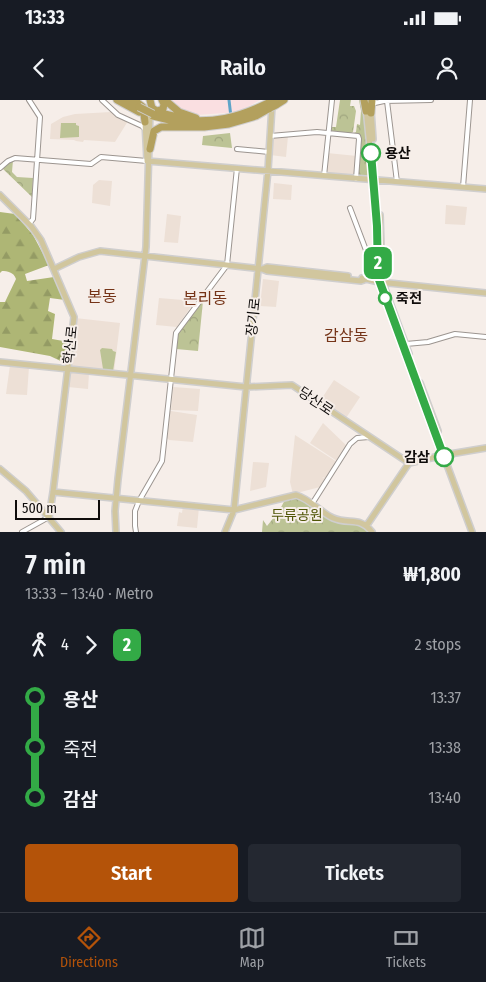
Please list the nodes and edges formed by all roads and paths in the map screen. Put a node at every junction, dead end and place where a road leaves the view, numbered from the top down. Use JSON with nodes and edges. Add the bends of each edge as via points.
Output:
{"nodes":[{"id":1,"x":29,"y":100,"type":"edge"},
{"id":2,"x":103,"y":100,"type":"edge"},
{"id":3,"x":149,"y":100,"type":"edge"},
{"id":4,"x":164,"y":100,"type":"edge"},
{"id":5,"x":284,"y":100,"type":"edge"},
{"id":6,"x":332,"y":100,"type":"edge"},
{"id":7,"x":394,"y":100,"type":"edge"},
{"id":8,"x":432,"y":100,"type":"edge"},
{"id":9,"x":470,"y":100,"type":"edge"},
{"id":10,"x":122,"y":101,"type":"edge"},
{"id":11,"x":372,"y":101,"type":"edge"},
{"id":12,"x":388,"y":101,"type":"edge"},
{"id":13,"x":273,"y":102,"type":"edge"},
{"id":14,"x":138,"y":107,"type":"edge"},
{"id":15,"x":368,"y":112,"type":"junction"},
{"id":16,"x":163,"y":114,"type":"dead end"},
{"id":17,"x":154,"y":116,"type":"junction"},
{"id":18,"x":206,"y":119,"type":"junction"},
{"id":19,"x":232,"y":119,"type":"junction"},
{"id":20,"x":144,"y":126,"type":"junction"},
{"id":21,"x":197,"y":127,"type":"junction"},
{"id":22,"x":329,"y":133,"type":"junction"},
{"id":23,"x":270,"y":136,"type":"junction"},
{"id":24,"x":151,"y":140,"type":"junction"},
{"id":25,"x":150,"y":149,"type":"junction"},
{"id":26,"x":237,"y":149,"type":"dead end"},
{"id":27,"x":269,"y":152,"type":"junction"},
{"id":28,"x":37,"y":160,"type":"junction"},
{"id":29,"x":148,"y":161,"type":"junction"},
{"id":30,"x":0,"y":168,"type":"edge"},
{"id":31,"x":237,"y":168,"type":"junction"},
{"id":32,"x":268,"y":170,"type":"junction"},
{"id":33,"x":324,"y":176,"type":"junction"},
{"id":34,"x":356,"y":179,"type":"junction"},
{"id":35,"x":375,"y":180,"type":"junction"},
{"id":36,"x":397,"y":182,"type":"junction"},
{"id":37,"x":463,"y":187,"type":"junction"},
{"id":38,"x":486,"y":190,"type":"edge"},
{"id":39,"x":0,"y":196,"type":"edge"},
{"id":40,"x":350,"y":208,"type":"dead end"},
{"id":41,"x":29,"y":224,"type":"junction"},
{"id":42,"x":144,"y":253,"type":"junction"},
{"id":43,"x":227,"y":265,"type":"junction"},
{"id":44,"x":60,"y":266,"type":"junction"},
{"id":45,"x":379,"y":268,"type":"junction"},
{"id":46,"x":54,"y":269,"type":"junction"},
{"id":47,"x":260,"y":269,"type":"junction"},
{"id":48,"x":375,"y":274,"type":"junction"},
{"id":49,"x":366,"y":280,"type":"junction"},
{"id":50,"x":381,"y":282,"type":"junction"},
{"id":51,"x":395,"y":283,"type":"junction"},
{"id":52,"x":382,"y":292,"type":"junction"},
{"id":53,"x":486,"y":293,"type":"edge"},
{"id":54,"x":389,"y":300,"type":"junction"},
{"id":55,"x":486,"y":337,"type":"edge"},
{"id":56,"x":406,"y":344,"type":"junction"},
{"id":57,"x":407,"y":353,"type":"junction"},
{"id":58,"x":0,"y":362,"type":"edge"},
{"id":59,"x":68,"y":369,"type":"junction"},
{"id":60,"x":130,"y":375,"type":"junction"},
{"id":61,"x":172,"y":380,"type":"junction"},
{"id":62,"x":246,"y":387,"type":"junction"},
{"id":63,"x":370,"y":437,"type":"junction"},
{"id":64,"x":486,"y":448,"type":"edge"},
{"id":65,"x":445,"y":454,"type":"junction"},
{"id":66,"x":409,"y":463,"type":"junction"},
{"id":67,"x":0,"y":469,"type":"edge"},
{"id":68,"x":53,"y":492,"type":"junction"},
{"id":69,"x":116,"y":498,"type":"junction"},
{"id":70,"x":139,"y":500,"type":"junction"},
{"id":71,"x":312,"y":504,"type":"junction"},
{"id":72,"x":234,"y":510,"type":"junction"},
{"id":73,"x":49,"y":517,"type":"junction"},
{"id":74,"x":367,"y":525,"type":"junction"},
{"id":75,"x":22,"y":532,"type":"edge"},
{"id":76,"x":61,"y":532,"type":"edge"},
{"id":77,"x":116,"y":532,"type":"edge"},
{"id":78,"x":136,"y":532,"type":"edge"},
{"id":79,"x":225,"y":532,"type":"edge"},
{"id":80,"x":372,"y":532,"type":"edge"},
{"id":81,"x":473,"y":532,"type":"edge"}],
"edges":[{"from":1,"to":28,"type":"street","via":[[40,118]]},
{"from":2,"to":20,"type":"street","via":[[118,114]]},
{"from":3,"to":4,"type":"highway","via":[[152,108],[158,111],[163,108]]},
{"from":3,"to":25,"type":"main road"},
{"from":3,"to":29,"type":"main road"},
{"from":4,"to":16,"type":"highway","via":[[166,108]]},
{"from":4,"to":18,"type":"highway","via":[[179,112]]},
{"from":5,"to":13,"type":"highway"},
{"from":6,"to":22,"type":"street"},
{"from":7,"to":8,"type":"street"},
{"from":7,"to":12,"type":"street"},
{"from":9,"to":37,"type":"street"},
{"from":10,"to":14,"type":"highway"},
{"from":11,"to":12,"type":"street"},
{"from":11,"to":15,"type":"highway"},
{"from":11,"to":15,"type":"street"},
{"from":12,"to":36,"type":"street"},
{"from":13,"to":19,"type":"highway"},
{"from":13,"to":23,"type":"main road","name":"장기로"},
{"from":14,"to":17,"type":"highway","bridge":true},
{"from":14,"to":20,"type":"highway","via":[[144,107]]},
{"from":15,"to":35,"type":"main road"},
{"from":17,"to":18,"type":"highway"},
{"from":17,"to":19,"type":"highway","via":[[188,121]]},
{"from":17,"to":21,"type":"highway","via":[[164,122]]},
{"from":17,"to":24,"type":"highway"},
{"from":18,"to":19,"type":"highway"},
{"from":19,"to":21,"type":"highway"},
{"from":20,"to":29,"type":"main road"},
{"from":21,"to":24,"type":"highway","via":[[161,127],[154,131]]},
{"from":22,"to":23,"type":"street"},
{"from":22,"to":33,"type":"street"},
{"from":22,"to":34,"type":"street","via":[[359,137]]},
{"from":23,"to":27,"type":"main road","name":"장기로"},
{"from":24,"to":25,"type":"highway"},
{"from":25,"to":29,"type":"main road"},
{"from":26,"to":27,"type":"street"},
{"from":27,"to":32,"type":"main road","name":"장기로"},
{"from":28,"to":29,"type":"street","via":[[91,164],[105,157]]},
{"from":28,"to":30,"type":"street","via":[[11,159]]},
{"from":28,"to":41,"type":"street","via":[[33,218]]},
{"from":29,"to":31,"type":"main road"},
{"from":29,"to":42,"type":"main road"},
{"from":31,"to":32,"type":"main road"},
{"from":31,"to":43,"type":"street"},
{"from":32,"to":33,"type":"main road"},
{"from":32,"to":47,"type":"main road","name":"장기로"},
{"from":33,"to":34,"type":"main road"},
{"from":34,"to":35,"type":"main road"},
{"from":35,"to":36,"type":"main road"},
{"from":35,"to":45,"type":"main road"},
{"from":36,"to":37,"type":"main road"},
{"from":37,"to":38,"type":"main road"},
{"from":39,"to":41,"type":"main road","name":"학산로"},
{"from":40,"to":48,"type":"street"},
{"from":41,"to":46,"type":"main road","name":"학산로","via":[[41,240]]},
{"from":42,"to":43,"type":"main road"},
{"from":42,"to":44,"type":"main road","via":[[100,251]]},
{"from":42,"to":60,"type":"main road"},
{"from":43,"to":47,"type":"main road"},
{"from":43,"to":61,"type":"street","via":[[176,333]]},
{"from":44,"to":46,"type":"main road"},
{"from":44,"to":46,"type":"main road"},
{"from":45,"to":48,"type":"main road"},
{"from":45,"to":50,"type":"main road"},
{"from":45,"to":51,"type":"main road"},
{"from":46,"to":59,"type":"main road","name":"학산로","via":[[74,317]]},
{"from":47,"to":49,"type":"main road","via":[[267,267]]},
{"from":47,"to":62,"type":"main road","name":"장기로"},
{"from":48,"to":49,"type":"main road"},
{"from":49,"to":50,"type":"main road"},
{"from":49,"to":52,"type":"main road"},
{"from":50,"to":51,"type":"main road"},
{"from":50,"to":52,"type":"main road"},
{"from":50,"to":54,"type":"main road"},
{"from":51,"to":53,"type":"main road"},
{"from":51,"to":54,"type":"main road","via":[[388,291]]},
{"from":52,"to":57,"type":"main road"},
{"from":54,"to":56,"type":"main road"},
{"from":55,"to":56,"type":"street","via":[[455,334]]},
{"from":56,"to":57,"type":"main road"},
{"from":57,"to":65,"type":"main road"},
{"from":58,"to":59,"type":"main road","name":"당산로"},
{"from":59,"to":60,"type":"main road","name":"당산로"},
{"from":59,"to":68,"type":"main road","name":"학산로"},
{"from":60,"to":61,"type":"main road","name":"당산로"},
{"from":60,"to":69,"type":"main road"},
{"from":61,"to":62,"type":"main road","name":"당산로"},
{"from":61,"to":70,"type":"street","via":[[162,461]]},
{"from":62,"to":63,"type":"main road","name":"당산로","via":[[292,385]]},
{"from":62,"to":72,"type":"main road","name":"장기로"},
{"from":63,"to":66,"type":"main road","name":"당산로"},
{"from":63,"to":71,"type":"street","via":[[357,438],[350,444]]},
{"from":64,"to":65,"type":"main road"},
{"from":65,"to":66,"type":"main road"},
{"from":65,"to":81,"type":"main road"},
{"from":66,"to":74,"type":"main road"},
{"from":67,"to":73,"type":"main road","via":[[25,489]]},
{"from":68,"to":69,"type":"main road"},
{"from":68,"to":73,"type":"main road","name":"학산로"},
{"from":69,"to":70,"type":"main road"},
{"from":69,"to":77,"type":"main road"},
{"from":70,"to":72,"type":"main road"},
{"from":70,"to":78,"type":"street","via":[[135,512]]},
{"from":71,"to":72,"type":"main road","via":[[293,495]]},
{"from":71,"to":74,"type":"main road","via":[[335,519]]},
{"from":72,"to":79,"type":"main road","name":"장기로"},
{"from":73,"to":75,"type":"street"},
{"from":73,"to":76,"type":"main road"},
{"from":74,"to":80,"type":"main road"}]}
